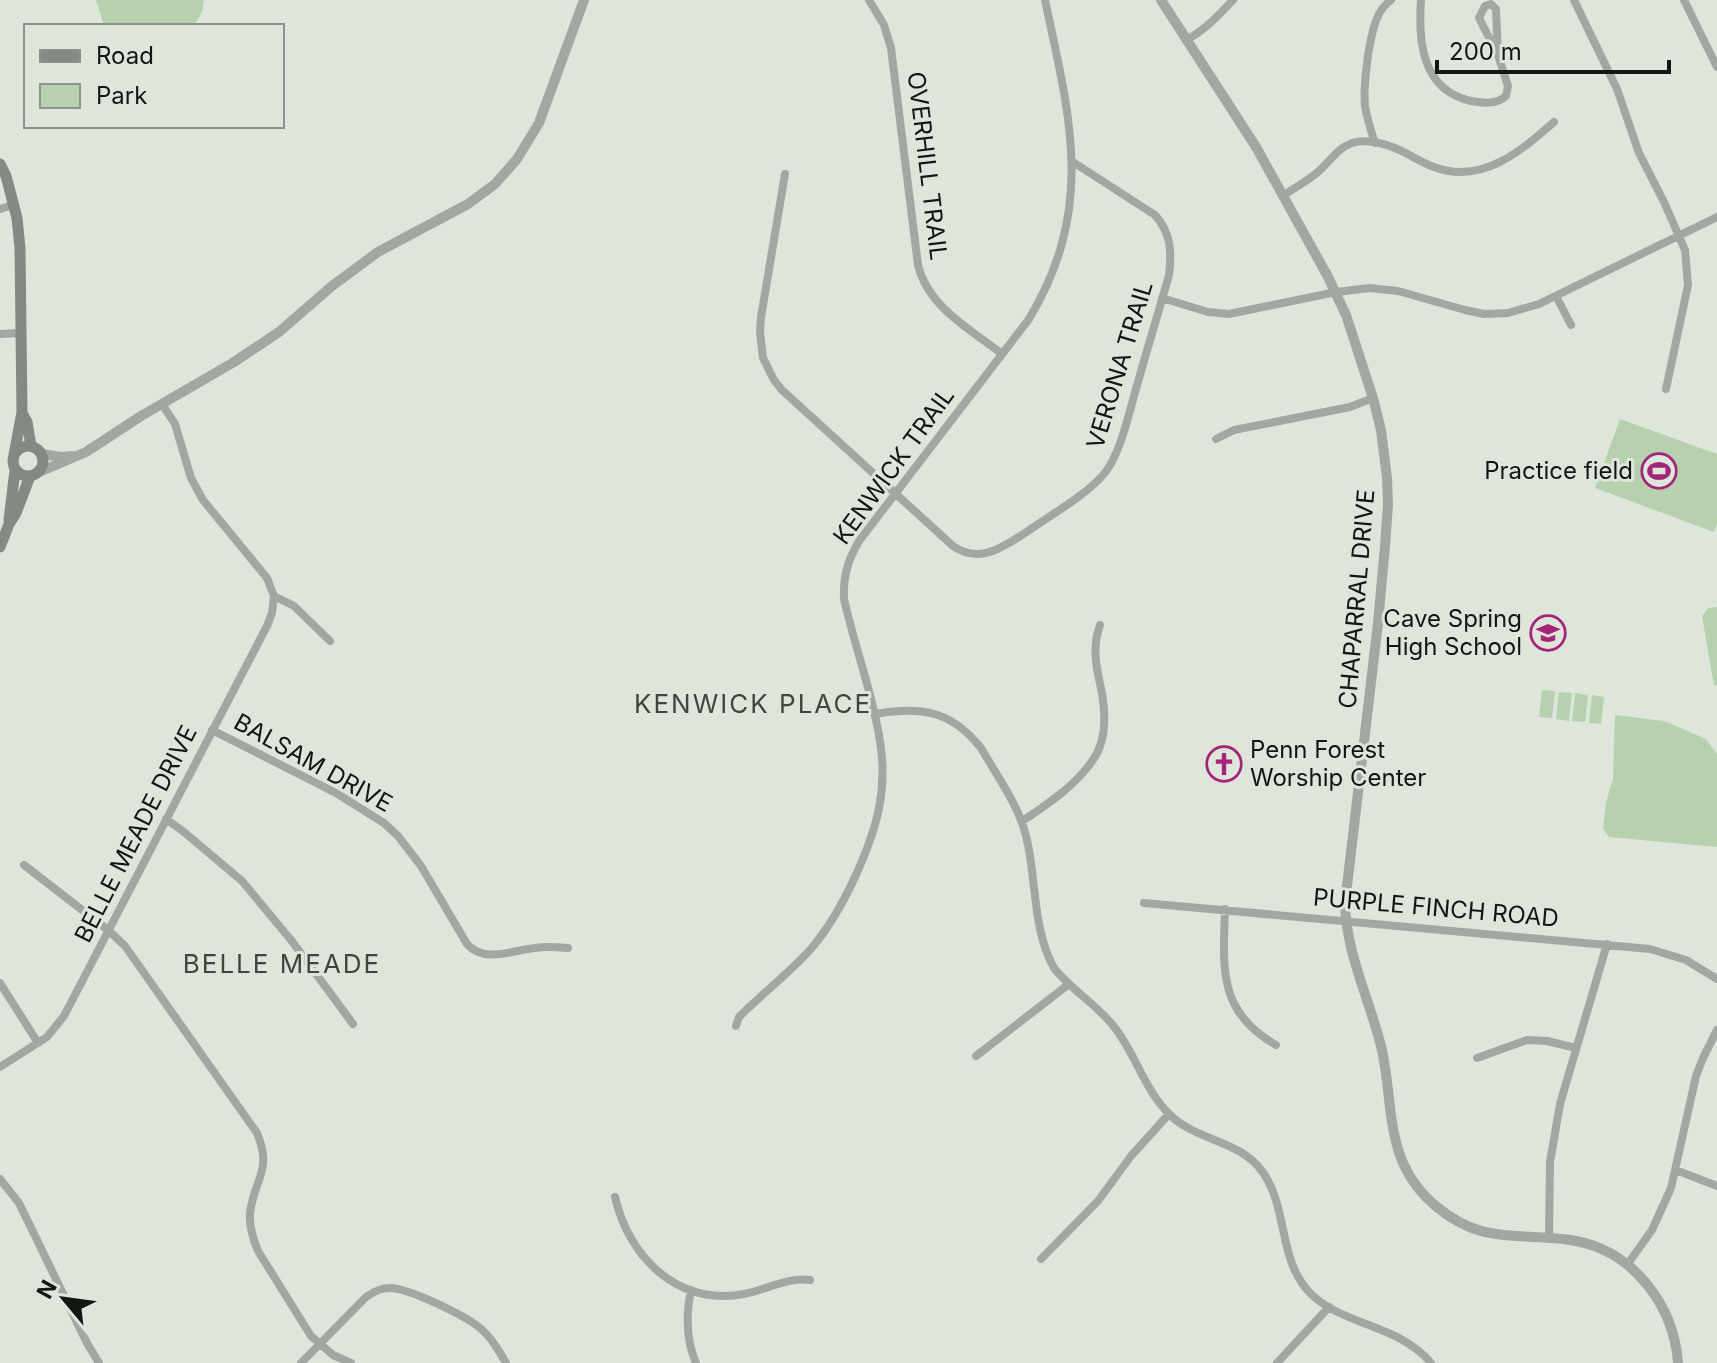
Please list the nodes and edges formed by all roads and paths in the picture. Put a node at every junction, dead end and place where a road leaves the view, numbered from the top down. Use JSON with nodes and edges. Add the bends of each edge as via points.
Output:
{"nodes":[{"id":1,"x":584,"y":0,"type":"edge"},
{"id":2,"x":869,"y":0,"type":"edge"},
{"id":3,"x":1045,"y":0,"type":"edge"},
{"id":4,"x":1161,"y":0,"type":"edge"},
{"id":5,"x":1233,"y":0,"type":"edge"},
{"id":6,"x":1391,"y":0,"type":"edge"},
{"id":7,"x":1421,"y":0,"type":"edge"},
{"id":8,"x":1574,"y":0,"type":"edge"},
{"id":9,"x":1684,"y":0,"type":"edge"},
{"id":10,"x":1186,"y":40,"type":"junction"},
{"id":11,"x":1498,"y":55,"type":"junction"},
{"id":12,"x":1717,"y":67,"type":"edge"},
{"id":13,"x":1554,"y":122,"type":"dead end"},
{"id":14,"x":1375,"y":143,"type":"junction"},
{"id":15,"x":1073,"y":162,"type":"junction"},
{"id":16,"x":0,"y":164,"type":"edge"},
{"id":17,"x":785,"y":174,"type":"dead end"},
{"id":18,"x":1284,"y":195,"type":"junction"},
{"id":19,"x":13,"y":205,"type":"junction"},
{"id":20,"x":0,"y":209,"type":"edge"},
{"id":21,"x":1717,"y":217,"type":"edge"},
{"id":22,"x":1679,"y":236,"type":"junction"},
{"id":23,"x":1336,"y":292,"type":"junction"},
{"id":24,"x":1556,"y":296,"type":"junction"},
{"id":25,"x":1162,"y":298,"type":"junction"},
{"id":26,"x":1571,"y":325,"type":"dead end"},
{"id":27,"x":21,"y":333,"type":"junction"},
{"id":28,"x":0,"y":334,"type":"edge"},
{"id":29,"x":1002,"y":354,"type":"junction"},
{"id":30,"x":1666,"y":389,"type":"dead end"},
{"id":31,"x":1373,"y":398,"type":"junction"},
{"id":32,"x":162,"y":404,"type":"junction"},
{"id":33,"x":22,"y":412,"type":"junction"},
{"id":34,"x":1216,"y":439,"type":"dead end"},
{"id":35,"x":36,"y":450,"type":"junction"},
{"id":36,"x":14,"y":455,"type":"junction"},
{"id":37,"x":77,"y":455,"type":"junction"},
{"id":38,"x":15,"y":470,"type":"junction"},
{"id":39,"x":34,"y":475,"type":"junction"},
{"id":40,"x":895,"y":494,"type":"junction"},
{"id":41,"x":9,"y":524,"type":"junction"},
{"id":42,"x":0,"y":547,"type":"edge"},
{"id":43,"x":274,"y":596,"type":"junction"},
{"id":44,"x":1100,"y":625,"type":"dead end"},
{"id":45,"x":330,"y":641,"type":"dead end"},
{"id":46,"x":875,"y":714,"type":"junction"},
{"id":47,"x":212,"y":730,"type":"junction"},
{"id":48,"x":166,"y":819,"type":"junction"},
{"id":49,"x":1022,"y":821,"type":"junction"},
{"id":50,"x":24,"y":865,"type":"dead end"},
{"id":51,"x":1144,"y":903,"type":"dead end"},
{"id":52,"x":1225,"y":909,"type":"junction"},
{"id":53,"x":1345,"y":920,"type":"junction"},
{"id":54,"x":108,"y":930,"type":"junction"},
{"id":55,"x":1607,"y":944,"type":"junction"},
{"id":56,"x":568,"y":948,"type":"dead end"},
{"id":57,"x":1717,"y":979,"type":"edge"},
{"id":58,"x":0,"y":983,"type":"edge"},
{"id":59,"x":1069,"y":984,"type":"junction"},
{"id":60,"x":353,"y":1024,"type":"dead end"},
{"id":61,"x":736,"y":1026,"type":"dead end"},
{"id":62,"x":1717,"y":1030,"type":"edge"},
{"id":63,"x":38,"y":1043,"type":"junction"},
{"id":64,"x":1276,"y":1045,"type":"dead end"},
{"id":65,"x":1576,"y":1048,"type":"junction"},
{"id":66,"x":976,"y":1056,"type":"dead end"},
{"id":67,"x":1477,"y":1058,"type":"dead end"},
{"id":68,"x":0,"y":1067,"type":"edge"},
{"id":69,"x":1169,"y":1114,"type":"junction"},
{"id":70,"x":1676,"y":1170,"type":"junction"},
{"id":71,"x":0,"y":1179,"type":"edge"},
{"id":72,"x":1717,"y":1186,"type":"edge"},
{"id":73,"x":615,"y":1197,"type":"dead end"},
{"id":74,"x":1549,"y":1239,"type":"junction"},
{"id":75,"x":1041,"y":1259,"type":"dead end"},
{"id":76,"x":1627,"y":1265,"type":"junction"},
{"id":77,"x":810,"y":1280,"type":"dead end"},
{"id":78,"x":691,"y":1290,"type":"junction"},
{"id":79,"x":1329,"y":1307,"type":"junction"},
{"id":80,"x":319,"y":1345,"type":"junction"},
{"id":81,"x":99,"y":1363,"type":"edge"},
{"id":82,"x":301,"y":1363,"type":"edge"},
{"id":83,"x":351,"y":1363,"type":"edge"},
{"id":84,"x":506,"y":1363,"type":"edge"},
{"id":85,"x":696,"y":1363,"type":"edge"},
{"id":86,"x":1277,"y":1363,"type":"edge"},
{"id":87,"x":1431,"y":1363,"type":"edge"},
{"id":88,"x":1678,"y":1363,"type":"edge"}],
"edges":[{"from":1,"to":32,"type":"street","via":[[539,123],[495,184],[378,252],[259,346]]},
{"from":2,"to":29,"type":"street","name":"OVERHILL TRAIL","via":[[891,48],[924,282],[943,309]]},
{"from":3,"to":15,"type":"street","name":"KENWICK TRAIL"},
{"from":4,"to":10,"type":"street","name":"CHAPARRAL DRIVE"},
{"from":5,"to":10,"type":"street"},
{"from":6,"to":14,"type":"street","via":[[1377,16],[1366,77],[1365,103]]},
{"from":7,"to":11,"type":"street","via":[[1422,50],[1446,90],[1484,103],[1502,100],[1508,86]]},
{"from":8,"to":22,"type":"street"},
{"from":9,"to":12,"type":"street"},
{"from":10,"to":18,"type":"street","name":"CHAPARRAL DRIVE"},
{"from":11,"to":11,"type":"street","via":[[1496,9],[1491,4],[1479,18]]},
{"from":13,"to":14,"type":"street","via":[[1504,161],[1470,171],[1432,167]]},
{"from":14,"to":18,"type":"street","via":[[1343,148]]},
{"from":15,"to":25,"type":"street","name":"VERONA TRAIL","via":[[1161,221],[1171,249]]},
{"from":15,"to":29,"type":"street","name":"KENWICK TRAIL","via":[[1068,217],[1054,269],[1041,300]]},
{"from":16,"to":19,"type":"main road"},
{"from":17,"to":40,"type":"street","name":"VERONA TRAIL","via":[[761,317],[763,358],[782,390]]},
{"from":18,"to":23,"type":"street","name":"CHAPARRAL DRIVE"},
{"from":19,"to":20,"type":"street"},
{"from":19,"to":27,"type":"main road","via":[[20,248]]},
{"from":21,"to":22,"type":"street"},
{"from":22,"to":24,"type":"street"},
{"from":22,"to":30,"type":"street","via":[[1688,285]]},
{"from":23,"to":24,"type":"street","via":[[1398,291],[1496,314]]},
{"from":23,"to":25,"type":"street","via":[[1229,314]]},
{"from":23,"to":31,"type":"street","name":"CHAPARRAL DRIVE"},
{"from":24,"to":26,"type":"street"},
{"from":25,"to":40,"type":"street","name":"VERONA TRAIL","via":[[1113,461],[1073,500],[1008,544],[979,555],[953,546]]},
{"from":27,"to":28,"type":"street"},
{"from":27,"to":33,"type":"main road"},
{"from":29,"to":40,"type":"street","name":"KENWICK TRAIL"},
{"from":31,"to":34,"type":"street","via":[[1234,430]]},
{"from":31,"to":53,"type":"street","name":"CHAPARRAL DRIVE","via":[[1386,459],[1388,505]]},
{"from":32,"to":37,"type":"street"},
{"from":32,"to":43,"type":"street","via":[[175,424],[197,490],[267,578]]},
{"from":33,"to":35,"type":"main road"},
{"from":33,"to":36,"type":"main road"},
{"from":35,"to":36,"type":"main road","via":[[21,448]]},
{"from":35,"to":37,"type":"street"},
{"from":35,"to":39,"type":"main road","via":[[43,462]]},
{"from":36,"to":38,"type":"main road"},
{"from":37,"to":39,"type":"street"},
{"from":38,"to":39,"type":"main road"},
{"from":38,"to":41,"type":"main road"},
{"from":39,"to":41,"type":"main road"},
{"from":40,"to":46,"type":"street","name":"KENWICK TRAIL","via":[[859,541],[844,577],[844,599]]},
{"from":41,"to":42,"type":"main road"},
{"from":43,"to":45,"type":"street","via":[[294,606]]},
{"from":43,"to":47,"type":"street","name":"BELLE MEADE DRIVE","via":[[267,626]]},
{"from":44,"to":49,"type":"street","via":[[1094,660],[1104,717],[1095,759]]},
{"from":46,"to":49,"type":"street","via":[[917,710],[964,729],[981,748]]},
{"from":46,"to":61,"type":"street","name":"KENWICK TRAIL","via":[[882,777],[878,818],[845,899],[822,935],[739,1017]]},
{"from":47,"to":48,"type":"street","name":"BELLE MEADE DRIVE"},
{"from":47,"to":56,"type":"street","name":"BALSAM DRIVE","via":[[384,823],[414,856],[477,953]]},
{"from":48,"to":54,"type":"street","name":"BELLE MEADE DRIVE"},
{"from":48,"to":60,"type":"street","via":[[242,881]]},
{"from":49,"to":59,"type":"street","via":[[1045,947]]},
{"from":50,"to":54,"type":"street"},
{"from":51,"to":52,"type":"street","name":"PURPLE FINCH ROAD"},
{"from":52,"to":53,"type":"street","name":"PURPLE FINCH ROAD"},
{"from":52,"to":64,"type":"street","via":[[1224,963],[1233,1005]]},
{"from":53,"to":55,"type":"street","name":"PURPLE FINCH ROAD"},
{"from":53,"to":74,"type":"street","name":"CHAPARRAL DRIVE","via":[[1383,1053],[1396,1144],[1408,1173],[1435,1205],[1460,1222],[1489,1234]]},
{"from":54,"to":63,"type":"street","name":"BELLE MEADE DRIVE","via":[[60,1022]]},
{"from":54,"to":80,"type":"street","via":[[125,946],[257,1133],[263,1164],[251,1210],[254,1241]]},
{"from":55,"to":57,"type":"street","name":"PURPLE FINCH ROAD","via":[[1671,954]]},
{"from":55,"to":65,"type":"street"},
{"from":58,"to":63,"type":"street"},
{"from":59,"to":66,"type":"street"},
{"from":59,"to":69,"type":"street","via":[[1116,1028]]},
{"from":62,"to":70,"type":"street","via":[[1696,1076]]},
{"from":63,"to":68,"type":"street","name":"BELLE MEADE DRIVE"},
{"from":65,"to":67,"type":"street","via":[[1527,1040]]},
{"from":65,"to":74,"type":"street","via":[[1550,1162]]},
{"from":69,"to":75,"type":"street","via":[[1098,1201]]},
{"from":69,"to":79,"type":"street","via":[[1234,1148],[1261,1170],[1276,1198],[1297,1274]]},
{"from":70,"to":72,"type":"street"},
{"from":70,"to":76,"type":"street","via":[[1658,1219]]},
{"from":71,"to":81,"type":"street","via":[[19,1203]]},
{"from":73,"to":78,"type":"street","via":[[629,1236],[646,1261]]},
{"from":74,"to":76,"type":"street","name":"CHAPARRAL DRIVE","via":[[1580,1242]]},
{"from":76,"to":88,"type":"street","name":"CHAPARRAL DRIVE","via":[[1662,1306]]},
{"from":77,"to":78,"type":"street","via":[[794,1279],[735,1296]]},
{"from":78,"to":85,"type":"street","via":[[689,1344]]},
{"from":79,"to":86,"type":"street"},
{"from":79,"to":87,"type":"street","via":[[1404,1340]]},
{"from":80,"to":82,"type":"street"},
{"from":80,"to":83,"type":"street"},
{"from":80,"to":84,"type":"street","via":[[369,1294],[399,1289],[482,1329]]}]}
